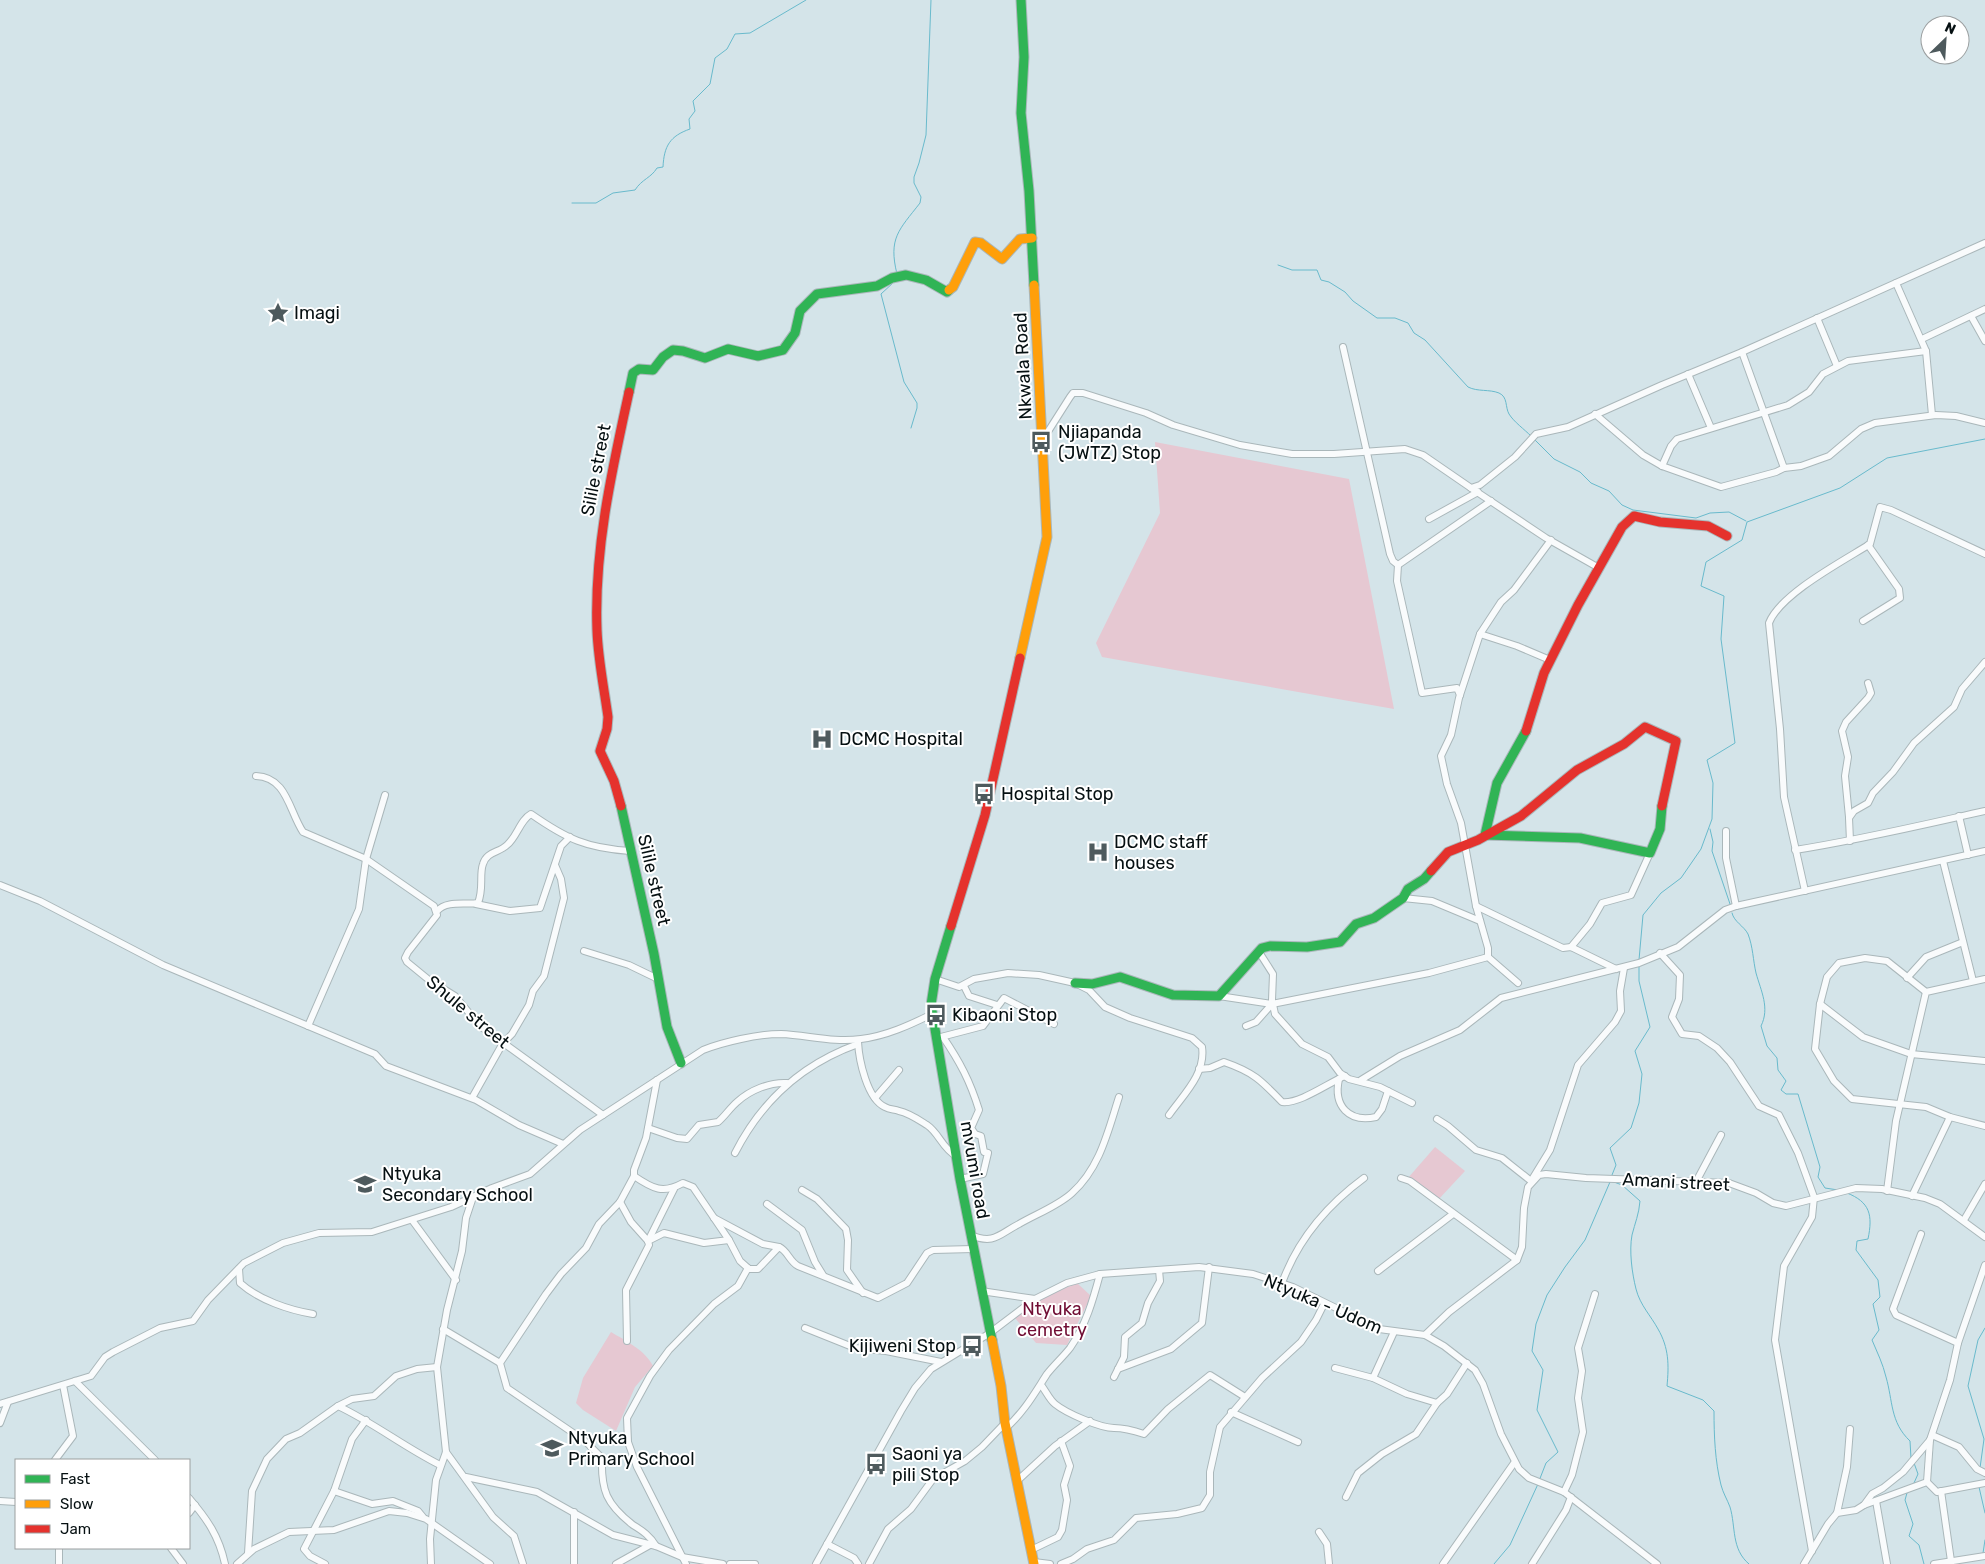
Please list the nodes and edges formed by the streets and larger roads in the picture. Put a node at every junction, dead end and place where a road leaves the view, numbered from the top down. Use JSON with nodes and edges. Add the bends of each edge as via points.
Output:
{"nodes":[{"id":1,"x":1021,"y":0,"type":"edge"},
{"id":2,"x":1032,"y":238,"type":"junction"},
{"id":3,"x":1985,"y":243,"type":"edge"},
{"id":4,"x":1896,"y":283,"type":"junction"},
{"id":5,"x":1985,"y":309,"type":"edge"},
{"id":6,"x":1971,"y":316,"type":"junction"},
{"id":7,"x":1817,"y":318,"type":"junction"},
{"id":8,"x":1922,"y":339,"type":"junction"},
{"id":9,"x":1985,"y":342,"type":"edge"},
{"id":10,"x":1343,"y":347,"type":"dead end"},
{"id":11,"x":1926,"y":351,"type":"junction"},
{"id":12,"x":1742,"y":352,"type":"junction"},
{"id":13,"x":1837,"y":366,"type":"junction"},
{"id":14,"x":1688,"y":374,"type":"junction"},
{"id":15,"x":1765,"y":411,"type":"junction"},
{"id":16,"x":1595,"y":414,"type":"junction"},
{"id":17,"x":1932,"y":415,"type":"junction"},
{"id":18,"x":1985,"y":423,"type":"edge"},
{"id":19,"x":1711,"y":428,"type":"junction"},
{"id":20,"x":1042,"y":441,"type":"junction"},
{"id":21,"x":1367,"y":451,"type":"junction"},
{"id":22,"x":1662,"y":466,"type":"junction"},
{"id":23,"x":1784,"y":468,"type":"junction"},
{"id":24,"x":1471,"y":488,"type":"junction"},
{"id":25,"x":1478,"y":492,"type":"junction"},
{"id":26,"x":1491,"y":501,"type":"junction"},
{"id":27,"x":1428,"y":519,"type":"dead end"},
{"id":28,"x":1727,"y":536,"type":"dead end"},
{"id":29,"x":1551,"y":540,"type":"junction"},
{"id":30,"x":1868,"y":545,"type":"junction"},
{"id":31,"x":1985,"y":554,"type":"edge"},
{"id":32,"x":1398,"y":565,"type":"junction"},
{"id":33,"x":1599,"y":568,"type":"junction"},
{"id":34,"x":1863,"y":621,"type":"dead end"},
{"id":35,"x":1480,"y":634,"type":"junction"},
{"id":36,"x":1550,"y":660,"type":"junction"},
{"id":37,"x":1985,"y":662,"type":"edge"},
{"id":38,"x":1868,"y":682,"type":"dead end"},
{"id":39,"x":1460,"y":695,"type":"junction"},
{"id":40,"x":256,"y":776,"type":"dead end"},
{"id":41,"x":992,"y":785,"type":"joint"},
{"id":42,"x":385,"y":795,"type":"dead end"},
{"id":43,"x":1985,"y":811,"type":"edge"},
{"id":44,"x":1959,"y":816,"type":"junction"},
{"id":45,"x":1850,"y":818,"type":"junction"},
{"id":46,"x":1726,"y":831,"type":"dead end"},
{"id":47,"x":1486,"y":835,"type":"junction"},
{"id":48,"x":570,"y":838,"type":"junction"},
{"id":49,"x":1850,"y":841,"type":"junction"},
{"id":50,"x":1464,"y":844,"type":"junction"},
{"id":51,"x":1795,"y":850,"type":"junction"},
{"id":52,"x":630,"y":851,"type":"junction"},
{"id":53,"x":1985,"y":851,"type":"edge"},
{"id":54,"x":1650,"y":854,"type":"junction"},
{"id":55,"x":1968,"y":855,"type":"junction"},
{"id":56,"x":366,"y":859,"type":"junction"},
{"id":57,"x":1943,"y":861,"type":"junction"},
{"id":58,"x":555,"y":865,"type":"junction"},
{"id":59,"x":0,"y":885,"type":"edge"},
{"id":60,"x":1805,"y":890,"type":"junction"},
{"id":61,"x":1403,"y":898,"type":"junction"},
{"id":62,"x":476,"y":904,"type":"junction"},
{"id":63,"x":1476,"y":906,"type":"junction"},
{"id":64,"x":1736,"y":906,"type":"junction"},
{"id":65,"x":437,"y":911,"type":"junction"},
{"id":66,"x":1480,"y":921,"type":"junction"},
{"id":67,"x":1963,"y":942,"type":"junction"},
{"id":68,"x":1571,"y":947,"type":"junction"},
{"id":69,"x":584,"y":951,"type":"dead end"},
{"id":70,"x":1259,"y":952,"type":"junction"},
{"id":71,"x":1660,"y":953,"type":"junction"},
{"id":72,"x":1488,"y":957,"type":"junction"},
{"id":73,"x":1624,"y":968,"type":"junction"},
{"id":74,"x":1616,"y":969,"type":"junction"},
{"id":75,"x":1907,"y":978,"type":"junction"},
{"id":76,"x":658,"y":979,"type":"junction"},
{"id":77,"x":935,"y":979,"type":"junction"},
{"id":78,"x":1985,"y":979,"type":"edge"},
{"id":79,"x":1973,"y":981,"type":"junction"},
{"id":80,"x":1075,"y":983,"type":"junction"},
{"id":81,"x":1518,"y":983,"type":"dead end"},
{"id":82,"x":964,"y":986,"type":"junction"},
{"id":83,"x":1926,"y":992,"type":"junction"},
{"id":84,"x":1219,"y":996,"type":"junction"},
{"id":85,"x":1272,"y":1004,"type":"junction"},
{"id":86,"x":1820,"y":1004,"type":"junction"},
{"id":87,"x":997,"y":1005,"type":"junction"},
{"id":88,"x":932,"y":1014,"type":"junction"},
{"id":89,"x":1054,"y":1024,"type":"dead end"},
{"id":90,"x":308,"y":1026,"type":"junction"},
{"id":91,"x":1246,"y":1026,"type":"dead end"},
{"id":92,"x":940,"y":1037,"type":"junction"},
{"id":93,"x":858,"y":1042,"type":"junction"},
{"id":94,"x":503,"y":1043,"type":"junction"},
{"id":95,"x":1910,"y":1054,"type":"junction"},
{"id":96,"x":1985,"y":1061,"type":"edge"},
{"id":97,"x":681,"y":1063,"type":"junction"},
{"id":98,"x":1199,"y":1069,"type":"junction"},
{"id":99,"x":899,"y":1070,"type":"dead end"},
{"id":100,"x":1341,"y":1076,"type":"junction"},
{"id":101,"x":658,"y":1080,"type":"junction"},
{"id":102,"x":1361,"y":1080,"type":"junction"},
{"id":103,"x":787,"y":1083,"type":"junction"},
{"id":104,"x":1388,"y":1091,"type":"junction"},
{"id":105,"x":472,"y":1098,"type":"junction"},
{"id":106,"x":875,"y":1098,"type":"junction"},
{"id":107,"x":1120,"y":1098,"type":"dead end"},
{"id":108,"x":1412,"y":1103,"type":"dead end"},
{"id":109,"x":1900,"y":1103,"type":"junction"},
{"id":110,"x":603,"y":1115,"type":"junction"},
{"id":111,"x":1169,"y":1115,"type":"dead end"},
{"id":112,"x":1950,"y":1117,"type":"junction"},
{"id":113,"x":1437,"y":1119,"type":"dead end"},
{"id":114,"x":1985,"y":1126,"type":"edge"},
{"id":115,"x":648,"y":1128,"type":"junction"},
{"id":116,"x":1721,"y":1135,"type":"dead end"},
{"id":117,"x":563,"y":1144,"type":"junction"},
{"id":118,"x":735,"y":1152,"type":"dead end"},
{"id":119,"x":956,"y":1156,"type":"junction"},
{"id":120,"x":634,"y":1176,"type":"junction"},
{"id":121,"x":1364,"y":1178,"type":"dead end"},
{"id":122,"x":1401,"y":1178,"type":"dead end"},
{"id":123,"x":960,"y":1179,"type":"junction"},
{"id":124,"x":1698,"y":1180,"type":"junction"},
{"id":125,"x":1532,"y":1181,"type":"junction"},
{"id":126,"x":1985,"y":1184,"type":"edge"},
{"id":127,"x":674,"y":1189,"type":"junction"},
{"id":128,"x":802,"y":1190,"type":"dead end"},
{"id":129,"x":1887,"y":1191,"type":"junction"},
{"id":130,"x":1912,"y":1196,"type":"junction"},
{"id":131,"x":473,"y":1197,"type":"junction"},
{"id":132,"x":1814,"y":1197,"type":"junction"},
{"id":133,"x":620,"y":1202,"type":"junction"},
{"id":134,"x":767,"y":1204,"type":"dead end"},
{"id":135,"x":1453,"y":1214,"type":"junction"},
{"id":136,"x":713,"y":1218,"type":"junction"},
{"id":137,"x":412,"y":1220,"type":"junction"},
{"id":138,"x":1964,"y":1220,"type":"junction"},
{"id":139,"x":1921,"y":1234,"type":"dead end"},
{"id":140,"x":970,"y":1236,"type":"junction"},
{"id":141,"x":1985,"y":1237,"type":"edge"},
{"id":142,"x":730,"y":1240,"type":"junction"},
{"id":143,"x":648,"y":1241,"type":"junction"},
{"id":144,"x":779,"y":1247,"type":"junction"},
{"id":145,"x":973,"y":1249,"type":"junction"},
{"id":146,"x":1517,"y":1260,"type":"junction"},
{"id":147,"x":1985,"y":1265,"type":"edge"},
{"id":148,"x":1209,"y":1266,"type":"junction"},
{"id":149,"x":239,"y":1268,"type":"junction"},
{"id":150,"x":748,"y":1268,"type":"junction"},
{"id":151,"x":1159,"y":1270,"type":"junction"},
{"id":152,"x":1378,"y":1271,"type":"dead end"},
{"id":153,"x":1100,"y":1274,"type":"junction"},
{"id":154,"x":823,"y":1275,"type":"junction"},
{"id":155,"x":456,"y":1280,"type":"junction"},
{"id":156,"x":1282,"y":1283,"type":"junction"},
{"id":157,"x":981,"y":1290,"type":"junction"},
{"id":158,"x":863,"y":1293,"type":"junction"},
{"id":159,"x":1595,"y":1294,"type":"dead end"},
{"id":160,"x":1035,"y":1299,"type":"junction"},
{"id":161,"x":1324,"y":1304,"type":"junction"},
{"id":162,"x":313,"y":1314,"type":"dead end"},
{"id":163,"x":805,"y":1328,"type":"dead end"},
{"id":164,"x":443,"y":1329,"type":"junction"},
{"id":165,"x":1394,"y":1332,"type":"junction"},
{"id":166,"x":990,"y":1333,"type":"junction"},
{"id":167,"x":1425,"y":1335,"type":"junction"},
{"id":168,"x":627,"y":1341,"type":"dead end"},
{"id":169,"x":1958,"y":1343,"type":"junction"},
{"id":170,"x":941,"y":1362,"type":"junction"},
{"id":171,"x":500,"y":1363,"type":"junction"},
{"id":172,"x":1467,"y":1363,"type":"junction"},
{"id":173,"x":437,"y":1367,"type":"junction"},
{"id":174,"x":1335,"y":1368,"type":"dead end"},
{"id":175,"x":1118,"y":1369,"type":"junction"},
{"id":176,"x":1114,"y":1377,"type":"dead end"},
{"id":177,"x":1373,"y":1378,"type":"junction"},
{"id":178,"x":75,"y":1381,"type":"junction"},
{"id":179,"x":1041,"y":1384,"type":"junction"},
{"id":180,"x":63,"y":1385,"type":"junction"},
{"id":181,"x":1245,"y":1397,"type":"junction"},
{"id":182,"x":8,"y":1402,"type":"junction"},
{"id":183,"x":1438,"y":1403,"type":"junction"},
{"id":184,"x":0,"y":1404,"type":"edge"},
{"id":185,"x":338,"y":1406,"type":"junction"},
{"id":186,"x":1231,"y":1412,"type":"junction"},
{"id":187,"x":366,"y":1420,"type":"junction"},
{"id":188,"x":1090,"y":1421,"type":"junction"},
{"id":189,"x":0,"y":1423,"type":"edge"},
{"id":190,"x":1006,"y":1425,"type":"junction"},
{"id":191,"x":1850,"y":1429,"type":"dead end"},
{"id":192,"x":1931,"y":1438,"type":"junction"},
{"id":193,"x":1061,"y":1441,"type":"junction"},
{"id":194,"x":1298,"y":1442,"type":"dead end"},
{"id":195,"x":446,"y":1452,"type":"junction"},
{"id":196,"x":56,"y":1459,"type":"edge"},
{"id":197,"x":154,"y":1459,"type":"edge"},
{"id":198,"x":1514,"y":1463,"type":"junction"},
{"id":199,"x":440,"y":1465,"type":"junction"},
{"id":200,"x":1985,"y":1473,"type":"edge"},
{"id":201,"x":466,"y":1477,"type":"junction"},
{"id":202,"x":1017,"y":1481,"type":"junction"},
{"id":203,"x":1928,"y":1482,"type":"junction"},
{"id":204,"x":1985,"y":1484,"type":"edge"},
{"id":205,"x":334,"y":1491,"type":"junction"},
{"id":206,"x":1942,"y":1491,"type":"junction"},
{"id":207,"x":1564,"y":1492,"type":"junction"},
{"id":208,"x":1346,"y":1497,"type":"dead end"},
{"id":209,"x":1571,"y":1497,"type":"junction"},
{"id":210,"x":190,"y":1499,"type":"edge"},
{"id":211,"x":0,"y":1500,"type":"edge"},
{"id":212,"x":1876,"y":1501,"type":"junction"},
{"id":213,"x":15,"y":1502,"type":"edge"},
{"id":214,"x":195,"y":1505,"type":"junction"},
{"id":215,"x":1864,"y":1505,"type":"junction"},
{"id":216,"x":190,"y":1512,"type":"edge"},
{"id":217,"x":574,"y":1512,"type":"junction"},
{"id":218,"x":1837,"y":1513,"type":"junction"},
{"id":219,"x":423,"y":1518,"type":"junction"},
{"id":220,"x":432,"y":1522,"type":"junction"},
{"id":221,"x":312,"y":1532,"type":"junction"},
{"id":222,"x":1319,"y":1532,"type":"dead end"},
{"id":223,"x":827,"y":1544,"type":"junction"},
{"id":224,"x":653,"y":1545,"type":"junction"},
{"id":225,"x":59,"y":1549,"type":"edge"},
{"id":226,"x":172,"y":1549,"type":"edge"},
{"id":227,"x":1031,"y":1550,"type":"junction"},
{"id":228,"x":1812,"y":1551,"type":"junction"},
{"id":229,"x":248,"y":1553,"type":"junction"},
{"id":230,"x":1985,"y":1556,"type":"edge"},
{"id":231,"x":682,"y":1557,"type":"junction"},
{"id":232,"x":1951,"y":1561,"type":"junction"},
{"id":233,"x":1034,"y":1563,"type":"edge"},
{"id":234,"x":59,"y":1564,"type":"edge"},
{"id":235,"x":183,"y":1564,"type":"edge"},
{"id":236,"x":225,"y":1564,"type":"edge"},
{"id":237,"x":237,"y":1564,"type":"edge"},
{"id":238,"x":325,"y":1564,"type":"edge"},
{"id":239,"x":431,"y":1564,"type":"edge"},
{"id":240,"x":490,"y":1564,"type":"edge"},
{"id":241,"x":523,"y":1564,"type":"edge"},
{"id":242,"x":574,"y":1564,"type":"edge"},
{"id":243,"x":616,"y":1564,"type":"edge"},
{"id":244,"x":686,"y":1564,"type":"edge"},
{"id":245,"x":723,"y":1564,"type":"edge"},
{"id":246,"x":730,"y":1564,"type":"edge"},
{"id":247,"x":755,"y":1564,"type":"edge"},
{"id":248,"x":816,"y":1564,"type":"edge"},
{"id":249,"x":858,"y":1564,"type":"edge"},
{"id":250,"x":869,"y":1564,"type":"edge"},
{"id":251,"x":1050,"y":1564,"type":"edge"},
{"id":252,"x":1060,"y":1564,"type":"edge"},
{"id":253,"x":1329,"y":1564,"type":"edge"},
{"id":254,"x":1444,"y":1564,"type":"edge"},
{"id":255,"x":1532,"y":1564,"type":"edge"},
{"id":256,"x":1657,"y":1564,"type":"edge"},
{"id":257,"x":1804,"y":1564,"type":"edge"},
{"id":258,"x":1887,"y":1564,"type":"edge"},
{"id":259,"x":1934,"y":1564,"type":"edge"}],
"edges":[{"from":1,"to":2,"type":"street","name":"Nkwala Road","via":[[1024,29],[1022,138]]},
{"from":2,"to":20,"type":"street","name":"Nkwala Road"},
{"from":2,"to":52,"type":"street","name":"Silile street","via":[[1020,239],[1002,259],[975,242],[953,287],[946,292],[926,280],[906,276],[892,278],[877,286],[817,294],[800,310],[795,333],[787,346],[776,353],[758,356],[728,349],[705,358],[672,350],[653,370],[639,369],[633,373],[605,501],[597,630],[608,717],[600,751],[614,781]]},
{"from":3,"to":4,"type":"street"},
{"from":4,"to":7,"type":"street"},
{"from":4,"to":8,"type":"street"},
{"from":5,"to":6,"type":"street"},
{"from":6,"to":8,"type":"street"},
{"from":6,"to":9,"type":"street"},
{"from":7,"to":12,"type":"street"},
{"from":7,"to":13,"type":"street"},
{"from":8,"to":11,"type":"street"},
{"from":10,"to":21,"type":"street"},
{"from":11,"to":13,"type":"street"},
{"from":11,"to":17,"type":"street"},
{"from":12,"to":14,"type":"street"},
{"from":12,"to":15,"type":"street"},
{"from":13,"to":15,"type":"street","via":[[1823,374],[1799,399]]},
{"from":14,"to":16,"type":"street"},
{"from":14,"to":19,"type":"street"},
{"from":15,"to":19,"type":"street"},
{"from":15,"to":23,"type":"street"},
{"from":16,"to":22,"type":"street","via":[[1624,441]]},
{"from":16,"to":24,"type":"street","via":[[1560,430],[1536,434],[1515,457],[1480,485]]},
{"from":17,"to":18,"type":"street","via":[[1956,416]]},
{"from":17,"to":23,"type":"street","via":[[1861,428],[1829,456]]},
{"from":19,"to":22,"type":"street","via":[[1677,440]]},
{"from":20,"to":21,"type":"street","via":[[1070,397],[1074,393],[1083,393],[1240,445],[1308,456]]},
{"from":20,"to":41,"type":"street","name":"Nkwala Road","via":[[1047,537]]},
{"from":21,"to":24,"type":"street","via":[[1414,451]]},
{"from":21,"to":32,"type":"street","via":[[1390,554]]},
{"from":22,"to":23,"type":"street","via":[[1721,487]]},
{"from":24,"to":25,"type":"street"},
{"from":25,"to":26,"type":"street"},
{"from":25,"to":27,"type":"street"},
{"from":26,"to":29,"type":"street"},
{"from":26,"to":32,"type":"street"},
{"from":28,"to":33,"type":"street","via":[[1701,524],[1660,522],[1634,516],[1622,527]]},
{"from":29,"to":33,"type":"street"},
{"from":29,"to":35,"type":"street","via":[[1514,590],[1501,602]]},
{"from":30,"to":31,"type":"street","via":[[1880,508],[1891,510]]},
{"from":30,"to":34,"type":"street","via":[[1899,589],[1900,598]]},
{"from":30,"to":51,"type":"street","via":[[1782,603],[1769,623],[1782,779]]},
{"from":32,"to":39,"type":"street","via":[[1397,581],[1422,693],[1457,688]]},
{"from":33,"to":36,"type":"street"},
{"from":35,"to":36,"type":"street"},
{"from":35,"to":39,"type":"street"},
{"from":36,"to":47,"type":"street","via":[[1528,727],[1497,783]]},
{"from":37,"to":45,"type":"street","via":[[1962,689],[1954,707],[1920,737],[1868,803],[1854,811]]},
{"from":38,"to":45,"type":"street","via":[[1868,698],[1842,731],[1848,757],[1844,776]]},
{"from":39,"to":50,"type":"street","via":[[1451,735],[1441,756]]},
{"from":40,"to":56,"type":"street","via":[[269,777],[278,784],[303,832]]},
{"from":41,"to":77,"type":"street","name":"mvumi road","via":[[965,888]]},
{"from":42,"to":56,"type":"street"},
{"from":43,"to":44,"type":"street"},
{"from":44,"to":49,"type":"street"},
{"from":44,"to":55,"type":"street"},
{"from":45,"to":49,"type":"street"},
{"from":46,"to":64,"type":"street","via":[[1726,858]]},
{"from":47,"to":50,"type":"street"},
{"from":47,"to":54,"type":"street","via":[[1553,835],[1592,840]]},
{"from":47,"to":54,"type":"street","via":[[1521,816],[1570,775],[1624,744],[1645,727],[1676,741],[1662,800],[1660,829]]},
{"from":48,"to":52,"type":"street","via":[[588,846]]},
{"from":48,"to":58,"type":"street","via":[[561,846]]},
{"from":48,"to":62,"type":"street","via":[[528,815],[508,845],[492,852],[484,861],[483,886]]},
{"from":49,"to":51,"type":"street"},
{"from":50,"to":61,"type":"street","via":[[1444,855],[1424,879],[1408,889]]},
{"from":50,"to":63,"type":"street"},
{"from":51,"to":60,"type":"street"},
{"from":52,"to":76,"type":"street","name":"Silile street"},
{"from":53,"to":55,"type":"street"},
{"from":54,"to":68,"type":"street","via":[[1631,895],[1602,903]]},
{"from":55,"to":57,"type":"street"},
{"from":56,"to":65,"type":"street"},
{"from":56,"to":90,"type":"street","via":[[358,910]]},
{"from":57,"to":60,"type":"street"},
{"from":57,"to":67,"type":"street"},
{"from":58,"to":62,"type":"street","via":[[540,908],[510,910]]},
{"from":58,"to":94,"type":"street","via":[[562,879],[564,898],[544,976],[512,1034]]},
{"from":59,"to":90,"type":"street","via":[[40,901],[163,965]]},
{"from":60,"to":64,"type":"street"},
{"from":61,"to":66,"type":"street","via":[[1432,901]]},
{"from":61,"to":70,"type":"street","via":[[1374,918],[1356,924],[1334,945],[1270,946]]},
{"from":62,"to":65,"type":"street","via":[[454,904]]},
{"from":63,"to":66,"type":"street"},
{"from":63,"to":68,"type":"street","via":[[1563,948]]},
{"from":64,"to":71,"type":"street","via":[[1725,910],[1678,947]]},
{"from":65,"to":94,"type":"street","name":"Shule street","via":[[408,952],[406,960],[455,996],[480,1026]]},
{"from":66,"to":72,"type":"street"},
{"from":67,"to":75,"type":"street","via":[[1926,956]]},
{"from":67,"to":79,"type":"street"},
{"from":68,"to":74,"type":"street"},
{"from":69,"to":76,"type":"street","via":[[629,965]]},
{"from":70,"to":84,"type":"street"},
{"from":70,"to":85,"type":"street","via":[[1273,974]]},
{"from":71,"to":73,"type":"street"},
{"from":71,"to":132,"type":"street","via":[[1680,975],[1679,999],[1672,1017],[1682,1034],[1699,1036],[1717,1048],[1759,1106],[1779,1115],[1798,1153]]},
{"from":72,"to":81,"type":"street"},
{"from":72,"to":85,"type":"street","via":[[1428,973]]},
{"from":73,"to":74,"type":"street"},
{"from":73,"to":125,"type":"street","via":[[1621,1011],[1578,1066],[1550,1150]]},
{"from":74,"to":102,"type":"street","via":[[1501,998],[1460,1030],[1400,1056]]},
{"from":75,"to":83,"type":"street"},
{"from":75,"to":86,"type":"street","via":[[1887,961],[1865,958],[1838,964],[1828,977]]},
{"from":76,"to":97,"type":"street","name":"Silile street","via":[[667,1027]]},
{"from":77,"to":82,"type":"street"},
{"from":77,"to":88,"type":"street","name":"mvumi road"},
{"from":78,"to":79,"type":"street"},
{"from":79,"to":83,"type":"street"},
{"from":80,"to":82,"type":"street","via":[[1039,975],[1008,973],[974,979]]},
{"from":80,"to":84,"type":"street","via":[[1092,984],[1120,976],[1173,995]]},
{"from":80,"to":98,"type":"street","via":[[1089,990],[1105,1007],[1197,1041],[1203,1051]]},
{"from":82,"to":87,"type":"street","via":[[969,996]]},
{"from":83,"to":95,"type":"street"},
{"from":84,"to":85,"type":"street"},
{"from":85,"to":91,"type":"street","via":[[1256,1022]]},
{"from":85,"to":100,"type":"street","via":[[1275,1014],[1302,1044],[1328,1057]]},
{"from":86,"to":95,"type":"street","via":[[1863,1037]]},
{"from":86,"to":109,"type":"street","via":[[1815,1049],[1834,1081],[1852,1099]]},
{"from":87,"to":89,"type":"street","via":[[1004,998]]},
{"from":87,"to":92,"type":"street","via":[[983,1026]]},
{"from":88,"to":92,"type":"street","name":"mvumi road"},
{"from":88,"to":93,"type":"street"},
{"from":90,"to":105,"type":"street","via":[[375,1054],[386,1066]]},
{"from":92,"to":119,"type":"street","name":"mvumi road"},
{"from":92,"to":123,"type":"street","via":[[963,1067],[971,1084],[979,1110],[970,1128],[981,1136],[984,1152],[988,1153],[983,1174]]},
{"from":93,"to":97,"type":"street","via":[[778,1034],[718,1044]]},
{"from":93,"to":103,"type":"street"},
{"from":93,"to":106,"type":"street","via":[[861,1069]]},
{"from":94,"to":105,"type":"street"},
{"from":94,"to":110,"type":"street","name":"Shule street"},
{"from":95,"to":96,"type":"street"},
{"from":95,"to":109,"type":"street"},
{"from":97,"to":101,"type":"street"},
{"from":98,"to":100,"type":"street","via":[[1224,1062],[1246,1070],[1282,1102],[1290,1103],[1320,1087],[1333,1084]]},
{"from":98,"to":111,"type":"street","via":[[1186,1095]]},
{"from":99,"to":106,"type":"street"},
{"from":100,"to":102,"type":"street"},
{"from":100,"to":104,"type":"street","via":[[1338,1100],[1342,1109],[1355,1116],[1376,1117]]},
{"from":101,"to":110,"type":"street"},
{"from":101,"to":115,"type":"street"},
{"from":102,"to":104,"type":"street"},
{"from":103,"to":115,"type":"street","via":[[774,1082],[743,1098],[718,1122],[699,1125],[687,1139]]},
{"from":103,"to":118,"type":"street","via":[[754,1119]]},
{"from":104,"to":108,"type":"street"},
{"from":105,"to":117,"type":"street","via":[[519,1125]]},
{"from":106,"to":119,"type":"street","via":[[883,1107],[904,1112],[929,1126],[946,1150]]},
{"from":107,"to":140,"type":"street","via":[[1108,1135],[1091,1171],[1072,1193],[999,1237],[988,1240]]},
{"from":109,"to":112,"type":"street"},
{"from":109,"to":129,"type":"street"},
{"from":110,"to":117,"type":"street"},
{"from":112,"to":114,"type":"street"},
{"from":112,"to":130,"type":"street"},
{"from":113,"to":125,"type":"street","via":[[1476,1150],[1502,1158]]},
{"from":115,"to":120,"type":"street"},
{"from":116,"to":124,"type":"street"},
{"from":117,"to":131,"type":"street","via":[[530,1174]]},
{"from":119,"to":123,"type":"street","name":"mvumi road"},
{"from":120,"to":127,"type":"street","via":[[658,1189]]},
{"from":120,"to":133,"type":"street"},
{"from":121,"to":156,"type":"street","via":[[1322,1214],[1310,1229],[1288,1265]]},
{"from":122,"to":135,"type":"street","via":[[1410,1181]]},
{"from":123,"to":140,"type":"street","name":"mvumi road"},
{"from":124,"to":125,"type":"street","name":"Amani street","via":[[1546,1174]]},
{"from":124,"to":132,"type":"street","name":"Amani street","via":[[1736,1185],[1780,1205],[1800,1203]]},
{"from":125,"to":146,"type":"street","via":[[1526,1194],[1522,1247]]},
{"from":126,"to":138,"type":"street"},
{"from":127,"to":136,"type":"street","via":[[683,1183],[689,1184]]},
{"from":127,"to":143,"type":"street"},
{"from":128,"to":158,"type":"street","via":[[817,1199],[846,1229],[847,1270]]},
{"from":129,"to":130,"type":"street","name":"Amani street"},
{"from":129,"to":132,"type":"street","name":"Amani street","via":[[1856,1188],[1826,1197]]},
{"from":130,"to":138,"type":"street","name":"Amani street","via":[[1940,1204]]},
{"from":131,"to":137,"type":"street"},
{"from":131,"to":155,"type":"street","via":[[466,1218]]},
{"from":132,"to":228,"type":"street","via":[[1812,1217],[1784,1266],[1775,1340]]},
{"from":133,"to":143,"type":"street","via":[[631,1222]]},
{"from":133,"to":171,"type":"street","via":[[599,1224],[586,1248],[546,1294]]},
{"from":134,"to":154,"type":"street","via":[[802,1230]]},
{"from":135,"to":146,"type":"street"},
{"from":135,"to":152,"type":"street"},
{"from":136,"to":142,"type":"street"},
{"from":136,"to":144,"type":"street","via":[[763,1244]]},
{"from":137,"to":149,"type":"street","via":[[372,1232],[319,1233],[299,1237],[262,1253]]},
{"from":137,"to":155,"type":"street"},
{"from":138,"to":141,"type":"street","name":"Amani street"},
{"from":139,"to":169,"type":"street","via":[[1893,1309],[1896,1315]]},
{"from":140,"to":145,"type":"street","name":"mvumi road"},
{"from":142,"to":143,"type":"street","via":[[704,1243],[664,1233]]},
{"from":142,"to":150,"type":"street","via":[[740,1261]]},
{"from":143,"to":168,"type":"street","via":[[624,1297]]},
{"from":144,"to":150,"type":"street","via":[[758,1269]]},
{"from":144,"to":154,"type":"street","via":[[786,1251],[794,1264]]},
{"from":145,"to":157,"type":"street","name":"mvumi road"},
{"from":145,"to":158,"type":"street","via":[[933,1250],[927,1253],[907,1283],[879,1298]]},
{"from":146,"to":167,"type":"street","via":[[1449,1312]]},
{"from":147,"to":169,"type":"street"},
{"from":148,"to":151,"type":"street","name":"Ntyuka - Udom"},
{"from":148,"to":156,"type":"street","name":"Ntyuka - Udom"},
{"from":148,"to":175,"type":"street","via":[[1202,1324],[1171,1349]]},
{"from":149,"to":162,"type":"street","via":[[240,1283],[248,1289],[288,1308]]},
{"from":149,"to":178,"type":"street","via":[[193,1321],[160,1328],[107,1355],[94,1373]]},
{"from":150,"to":231,"type":"street","via":[[738,1286],[714,1304],[669,1350],[650,1376],[627,1418],[628,1442],[637,1467]]},
{"from":151,"to":153,"type":"street","name":"Ntyuka - Udom"},
{"from":151,"to":175,"type":"street","via":[[1158,1286],[1140,1325],[1125,1337],[1124,1357]]},
{"from":153,"to":160,"type":"street","name":"Ntyuka - Udom","via":[[1068,1283]]},
{"from":153,"to":179,"type":"street","via":[[1081,1331]]},
{"from":154,"to":158,"type":"street"},
{"from":155,"to":164,"type":"street"},
{"from":156,"to":161,"type":"street","name":"Ntyuka - Udom"},
{"from":157,"to":160,"type":"street"},
{"from":157,"to":166,"type":"street","name":"mvumi road"},
{"from":159,"to":207,"type":"street","via":[[1578,1348],[1582,1371],[1578,1398],[1583,1432]]},
{"from":160,"to":166,"type":"street","name":"Ntyuka - Udom"},
{"from":161,"to":165,"type":"street","name":"Ntyuka - Udom","via":[[1379,1329]]},
{"from":161,"to":181,"type":"street","via":[[1301,1342]]},
{"from":163,"to":170,"type":"street","via":[[855,1348]]},
{"from":164,"to":171,"type":"street"},
{"from":164,"to":173,"type":"street"},
{"from":165,"to":167,"type":"street","name":"Ntyuka - Udom"},
{"from":165,"to":177,"type":"street"},
{"from":166,"to":170,"type":"street","name":"Ntyuka - Udom"},
{"from":166,"to":190,"type":"street","name":"mvumi road"},
{"from":167,"to":172,"type":"street","name":"Ntyuka - Udom"},
{"from":169,"to":192,"type":"street"},
{"from":170,"to":223,"type":"street","name":"Ntyuka - Udom","via":[[915,1388]]},
{"from":171,"to":224,"type":"street","via":[[507,1388],[585,1441],[602,1458],[604,1493],[625,1518],[648,1534]]},
{"from":172,"to":183,"type":"street"},
{"from":172,"to":198,"type":"street","name":"Ntyuka - Udom","via":[[1483,1384]]},
{"from":173,"to":185,"type":"street","via":[[396,1376],[374,1396],[352,1399]]},
{"from":173,"to":195,"type":"street"},
{"from":174,"to":177,"type":"street"},
{"from":175,"to":176,"type":"street"},
{"from":177,"to":183,"type":"street","via":[[1407,1394]]},
{"from":178,"to":180,"type":"street"},
{"from":178,"to":197,"type":"street"},
{"from":179,"to":188,"type":"street","via":[[1054,1403]]},
{"from":179,"to":190,"type":"street","via":[[1024,1410]]},
{"from":180,"to":182,"type":"street"},
{"from":180,"to":196,"type":"street","via":[[73,1436]]},
{"from":181,"to":186,"type":"street"},
{"from":181,"to":188,"type":"street","via":[[1210,1375],[1168,1409],[1144,1434]]},
{"from":182,"to":184,"type":"street"},
{"from":182,"to":189,"type":"street"},
{"from":183,"to":208,"type":"street","via":[[1420,1430],[1358,1473]]},
{"from":185,"to":187,"type":"street"},
{"from":185,"to":229,"type":"street","via":[[286,1439],[267,1459],[251,1499]]},
{"from":186,"to":194,"type":"street"},
{"from":186,"to":252,"type":"street","via":[[1218,1431],[1210,1472],[1210,1495],[1202,1508],[1136,1518],[1114,1540],[1087,1548]]},
{"from":187,"to":199,"type":"street"},
{"from":187,"to":205,"type":"street","via":[[352,1439]]},
{"from":188,"to":193,"type":"street"},
{"from":190,"to":202,"type":"street","name":"mvumi road"},
{"from":190,"to":250,"type":"street","via":[[965,1461],[933,1479],[910,1509],[888,1528]]},
{"from":191,"to":218,"type":"street","via":[[1847,1467]]},
{"from":192,"to":200,"type":"street","via":[[1959,1447],[1977,1469]]},
{"from":192,"to":203,"type":"street"},
{"from":192,"to":215,"type":"street","via":[[1903,1472],[1872,1494]]},
{"from":193,"to":202,"type":"street"},
{"from":193,"to":227,"type":"street","via":[[1070,1466],[1064,1485],[1068,1500],[1062,1530],[1058,1537]]},
{"from":195,"to":199,"type":"street"},
{"from":195,"to":201,"type":"street"},
{"from":198,"to":207,"type":"street","name":"Ntyuka - Udom","via":[[1528,1478]]},
{"from":198,"to":254,"type":"street"},
{"from":199,"to":220,"type":"street"},
{"from":201,"to":217,"type":"street","via":[[537,1492]]},
{"from":201,"to":241,"type":"street","via":[[493,1517],[514,1536]]},
{"from":202,"to":227,"type":"street","name":"mvumi road"},
{"from":203,"to":206,"type":"street","via":[[1937,1492]]},
{"from":203,"to":212,"type":"street"},
{"from":204,"to":206,"type":"street"},
{"from":205,"to":219,"type":"street","via":[[372,1504],[393,1501],[418,1511]]},
{"from":205,"to":221,"type":"street"},
{"from":206,"to":232,"type":"street"},
{"from":207,"to":209,"type":"street","name":"Ntyuka - Udom"},
{"from":209,"to":255,"type":"street"},
{"from":209,"to":256,"type":"street","name":"Ntyuka - Udom"},
{"from":210,"to":214,"type":"street"},
{"from":211,"to":213,"type":"street"},
{"from":212,"to":215,"type":"street"},
{"from":212,"to":258,"type":"street"},
{"from":214,"to":216,"type":"street"},
{"from":214,"to":236,"type":"street","via":[[217,1536]]},
{"from":215,"to":218,"type":"street","via":[[1856,1510]]},
{"from":217,"to":224,"type":"street","via":[[613,1534]]},
{"from":217,"to":242,"type":"street"},
{"from":218,"to":228,"type":"street"},
{"from":219,"to":220,"type":"street"},
{"from":219,"to":221,"type":"street","via":[[389,1511],[347,1527]]},
{"from":220,"to":239,"type":"street"},
{"from":220,"to":240,"type":"street"},
{"from":221,"to":229,"type":"street","via":[[289,1532]]},
{"from":221,"to":238,"type":"street","via":[[304,1549]]},
{"from":222,"to":253,"type":"street","via":[[1327,1544]]},
{"from":223,"to":248,"type":"street","name":"Ntyuka - Udom"},
{"from":223,"to":249,"type":"street","via":[[854,1558]]},
{"from":224,"to":231,"type":"street"},
{"from":224,"to":243,"type":"street"},
{"from":225,"to":234,"type":"street"},
{"from":226,"to":235,"type":"street"},
{"from":227,"to":233,"type":"street","name":"mvumi road"},
{"from":228,"to":257,"type":"street"},
{"from":229,"to":237,"type":"street"},
{"from":230,"to":232,"type":"street"},
{"from":231,"to":244,"type":"street"},
{"from":231,"to":245,"type":"street"},
{"from":232,"to":259,"type":"street"},
{"from":233,"to":251,"type":"street"},
{"from":246,"to":247,"type":"street"}]}
